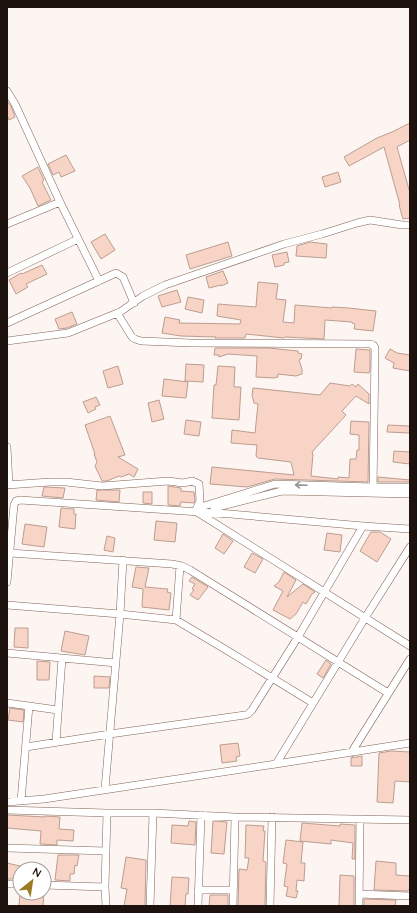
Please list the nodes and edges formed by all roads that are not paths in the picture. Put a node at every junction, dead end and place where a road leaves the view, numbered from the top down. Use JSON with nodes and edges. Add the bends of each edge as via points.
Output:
{"nodes":[{"id":1,"x":7,"y":91,"type":"edge"},
{"id":2,"x":60,"y":202,"type":"junction"},
{"id":3,"x":7,"y":224,"type":"edge"},
{"id":4,"x":410,"y":225,"type":"edge"},
{"id":5,"x":78,"y":239,"type":"junction"},
{"id":6,"x":7,"y":273,"type":"edge"},
{"id":7,"x":99,"y":281,"type":"junction"},
{"id":8,"x":134,"y":303,"type":"junction"},
{"id":9,"x":117,"y":313,"type":"junction"},
{"id":10,"x":7,"y":323,"type":"edge"},
{"id":11,"x":7,"y":341,"type":"edge"},
{"id":12,"x":7,"y":447,"type":"edge"},
{"id":13,"x":8,"y":485,"type":"edge"},
{"id":14,"x":410,"y":487,"type":"edge"},
{"id":15,"x":373,"y":490,"type":"junction"},
{"id":16,"x":410,"y":494,"type":"edge"},
{"id":17,"x":197,"y":512,"type":"junction"},
{"id":18,"x":363,"y":526,"type":"junction"},
{"id":19,"x":410,"y":529,"type":"edge"},
{"id":20,"x":410,"y":547,"type":"edge"},
{"id":21,"x":10,"y":553,"type":"junction"},
{"id":22,"x":123,"y":560,"type":"junction"},
{"id":23,"x":8,"y":565,"type":"edge"},
{"id":24,"x":180,"y":566,"type":"junction"},
{"id":25,"x":7,"y":582,"type":"edge"},
{"id":26,"x":325,"y":592,"type":"junction"},
{"id":27,"x":7,"y":604,"type":"edge"},
{"id":28,"x":120,"y":614,"type":"junction"},
{"id":29,"x":365,"y":618,"type":"junction"},
{"id":30,"x":176,"y":620,"type":"junction"},
{"id":31,"x":298,"y":637,"type":"junction"},
{"id":32,"x":410,"y":646,"type":"edge"},
{"id":33,"x":7,"y":654,"type":"edge"},
{"id":34,"x":62,"y":658,"type":"junction"},
{"id":35,"x":410,"y":659,"type":"edge"},
{"id":36,"x":338,"y":662,"type":"junction"},
{"id":37,"x":116,"y":663,"type":"junction"},
{"id":38,"x":272,"y":678,"type":"junction"},
{"id":39,"x":388,"y":693,"type":"junction"},
{"id":40,"x":7,"y":703,"type":"edge"},
{"id":41,"x":313,"y":703,"type":"junction"},
{"id":42,"x":29,"y":706,"type":"junction"},
{"id":43,"x":58,"y":710,"type":"junction"},
{"id":44,"x":110,"y":734,"type":"junction"},
{"id":45,"x":56,"y":742,"type":"junction"},
{"id":46,"x":410,"y":743,"type":"edge"},
{"id":47,"x":26,"y":747,"type":"junction"},
{"id":48,"x":351,"y":753,"type":"junction"},
{"id":49,"x":276,"y":764,"type":"junction"},
{"id":50,"x":105,"y":789,"type":"junction"},
{"id":51,"x":21,"y":801,"type":"junction"},
{"id":52,"x":7,"y":802,"type":"edge"},
{"id":53,"x":7,"y":810,"type":"edge"},
{"id":54,"x":107,"y":813,"type":"junction"},
{"id":55,"x":153,"y":813,"type":"junction"},
{"id":56,"x":200,"y":815,"type":"junction"},
{"id":57,"x":235,"y":816,"type":"junction"},
{"id":58,"x":272,"y":817,"type":"junction"},
{"id":59,"x":360,"y":819,"type":"junction"},
{"id":60,"x":410,"y":820,"type":"edge"},
{"id":61,"x":7,"y":848,"type":"edge"},
{"id":62,"x":106,"y":851,"type":"junction"},
{"id":63,"x":52,"y":885,"type":"edge"},
{"id":64,"x":105,"y":887,"type":"junction"},
{"id":65,"x":198,"y":890,"type":"junction"},
{"id":66,"x":233,"y":890,"type":"junction"},
{"id":67,"x":359,"y":894,"type":"junction"},
{"id":68,"x":410,"y":896,"type":"edge"},
{"id":69,"x":106,"y":906,"type":"edge"},
{"id":70,"x":150,"y":906,"type":"edge"},
{"id":71,"x":198,"y":906,"type":"edge"},
{"id":72,"x":233,"y":906,"type":"edge"},
{"id":73,"x":270,"y":906,"type":"edge"},
{"id":74,"x":359,"y":906,"type":"edge"}],
"edges":[{"from":1,"to":2,"type":"street"},
{"from":2,"to":3,"type":"street"},
{"from":2,"to":5,"type":"street"},
{"from":4,"to":8,"type":"street","via":[[370,220],[357,223],[278,246],[165,285],[152,290]]},
{"from":5,"to":6,"type":"street"},
{"from":5,"to":7,"type":"street"},
{"from":7,"to":8,"type":"street","via":[[119,274],[123,277]]},
{"from":7,"to":10,"type":"street"},
{"from":8,"to":9,"type":"street"},
{"from":9,"to":11,"type":"street","via":[[68,333]]},
{"from":9,"to":15,"type":"street","via":[[132,337],[138,341],[373,345]]},
{"from":12,"to":13,"type":"street"},
{"from":13,"to":17,"type":"street","via":[[62,482],[102,486],[192,481],[200,484]]},
{"from":14,"to":15,"type":"street"},
{"from":15,"to":16,"type":"street"},
{"from":15,"to":17,"type":"street","via":[[282,488],[275,484],[204,506]]},
{"from":17,"to":18,"type":"street"},
{"from":17,"to":21,"type":"street","via":[[18,500],[14,505]]},
{"from":17,"to":26,"type":"street"},
{"from":18,"to":19,"type":"street"},
{"from":18,"to":26,"type":"street"},
{"from":20,"to":29,"type":"street"},
{"from":21,"to":22,"type":"street"},
{"from":21,"to":23,"type":"street"},
{"from":22,"to":24,"type":"street"},
{"from":22,"to":28,"type":"street"},
{"from":23,"to":25,"type":"street"},
{"from":24,"to":30,"type":"street"},
{"from":24,"to":31,"type":"street"},
{"from":26,"to":29,"type":"street"},
{"from":26,"to":31,"type":"street"},
{"from":27,"to":28,"type":"street"},
{"from":28,"to":30,"type":"street"},
{"from":28,"to":37,"type":"street"},
{"from":29,"to":32,"type":"street"},
{"from":29,"to":36,"type":"street"},
{"from":30,"to":38,"type":"street"},
{"from":31,"to":36,"type":"street"},
{"from":31,"to":38,"type":"street"},
{"from":33,"to":34,"type":"street"},
{"from":34,"to":37,"type":"street"},
{"from":34,"to":43,"type":"street"},
{"from":35,"to":39,"type":"street"},
{"from":36,"to":39,"type":"street"},
{"from":36,"to":41,"type":"street"},
{"from":37,"to":44,"type":"street"},
{"from":38,"to":41,"type":"street"},
{"from":38,"to":44,"type":"street","via":[[248,714]]},
{"from":39,"to":48,"type":"street"},
{"from":40,"to":42,"type":"street"},
{"from":41,"to":49,"type":"street"},
{"from":42,"to":43,"type":"street"},
{"from":42,"to":47,"type":"street"},
{"from":43,"to":45,"type":"street"},
{"from":44,"to":45,"type":"street"},
{"from":44,"to":50,"type":"street"},
{"from":45,"to":47,"type":"street"},
{"from":46,"to":48,"type":"street"},
{"from":47,"to":51,"type":"street"},
{"from":48,"to":49,"type":"street"},
{"from":49,"to":50,"type":"street"},
{"from":50,"to":51,"type":"street"},
{"from":51,"to":52,"type":"street"},
{"from":53,"to":54,"type":"street"},
{"from":54,"to":55,"type":"street"},
{"from":54,"to":62,"type":"street"},
{"from":55,"to":56,"type":"street"},
{"from":55,"to":70,"type":"street"},
{"from":56,"to":57,"type":"street"},
{"from":56,"to":65,"type":"street"},
{"from":57,"to":58,"type":"street"},
{"from":57,"to":66,"type":"street"},
{"from":58,"to":59,"type":"street"},
{"from":58,"to":73,"type":"street"},
{"from":59,"to":60,"type":"street"},
{"from":59,"to":67,"type":"street"},
{"from":61,"to":62,"type":"street"},
{"from":62,"to":64,"type":"street"},
{"from":63,"to":64,"type":"street"},
{"from":64,"to":69,"type":"street"},
{"from":65,"to":66,"type":"street"},
{"from":65,"to":71,"type":"street"},
{"from":66,"to":72,"type":"street"},
{"from":67,"to":68,"type":"street"},
{"from":67,"to":74,"type":"street"}]}
